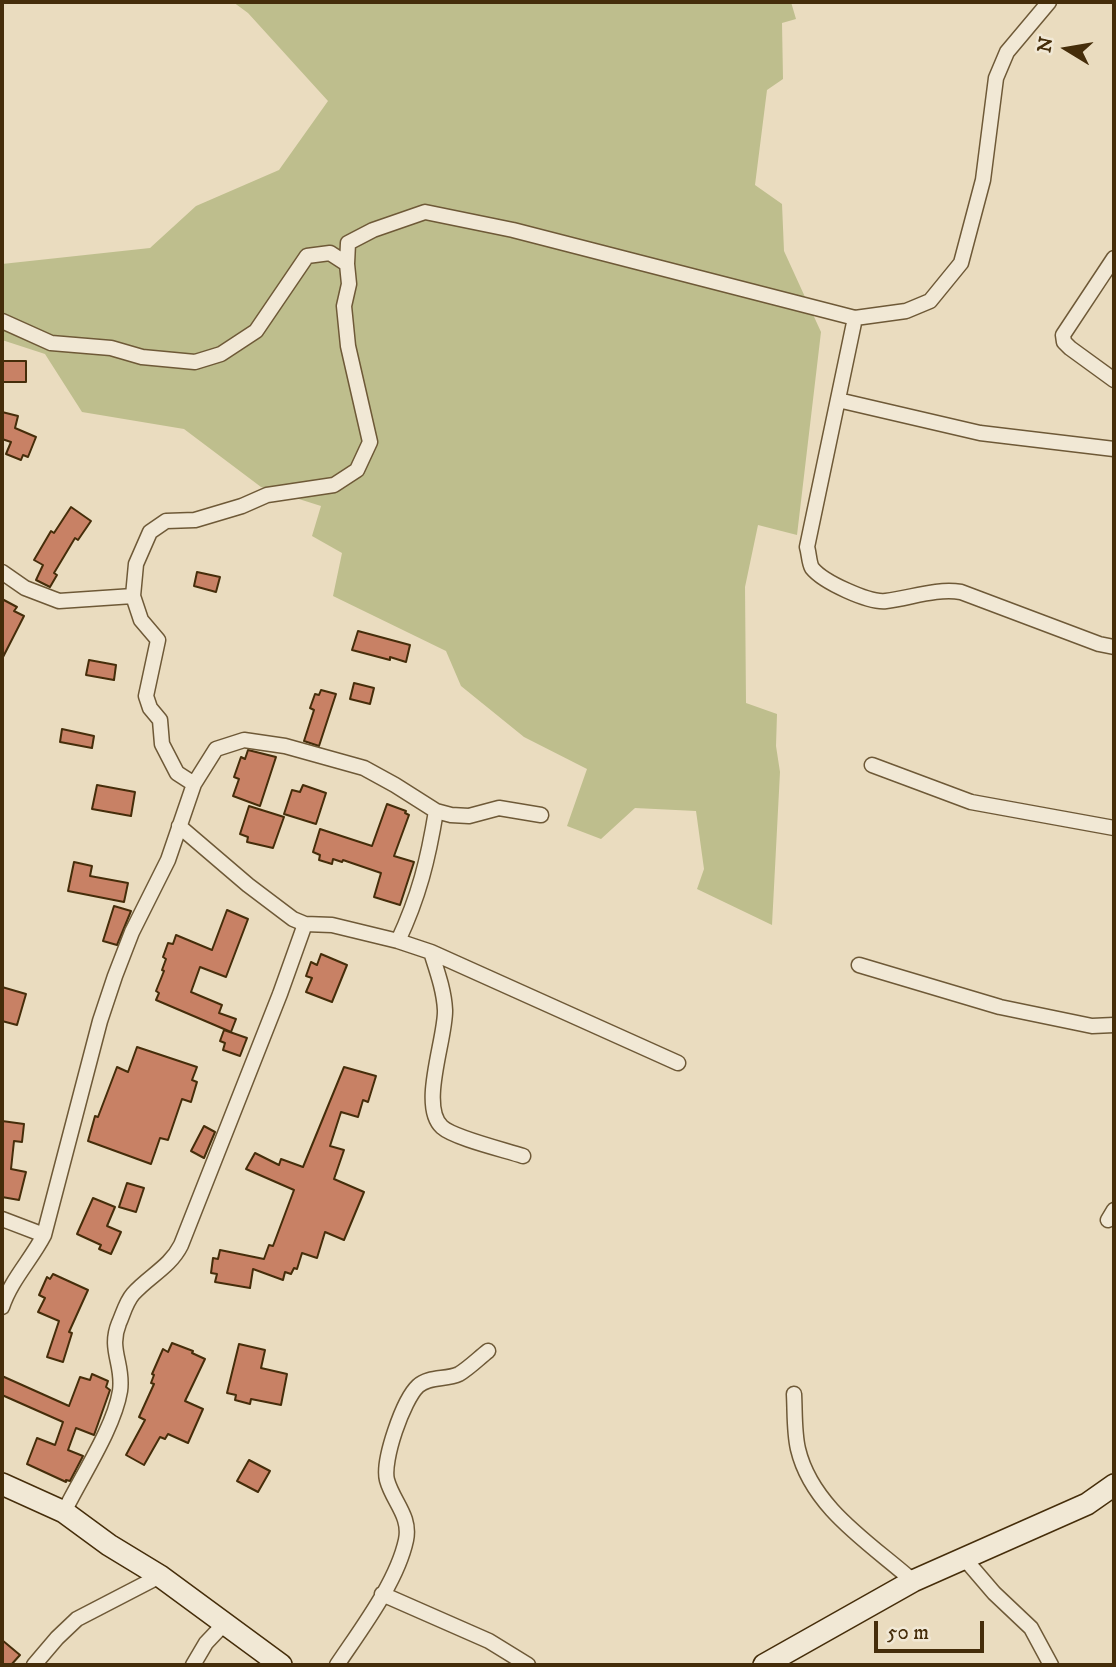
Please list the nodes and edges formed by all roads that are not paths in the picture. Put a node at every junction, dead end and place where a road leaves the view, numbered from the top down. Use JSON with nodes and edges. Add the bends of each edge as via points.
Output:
{"nodes":[{"id":1,"x":1049,"y":2,"type":"edge"},
{"id":2,"x":1114,"y":258,"type":"edge"},
{"id":3,"x":347,"y":264,"type":"junction"},
{"id":4,"x":855,"y":318,"type":"junction"},
{"id":5,"x":2,"y":321,"type":"edge"},
{"id":6,"x":1114,"y":380,"type":"edge"},
{"id":7,"x":838,"y":400,"type":"junction"},
{"id":8,"x":1114,"y":449,"type":"edge"},
{"id":9,"x":2,"y":572,"type":"edge"},
{"id":10,"x":133,"y":597,"type":"junction"},
{"id":11,"x":1114,"y":648,"type":"edge"},
{"id":12,"x":873,"y":765,"type":"dead end"},
{"id":13,"x":194,"y":784,"type":"junction"},
{"id":14,"x":436,"y":811,"type":"junction"},
{"id":15,"x":541,"y":815,"type":"dead end"},
{"id":16,"x":179,"y":826,"type":"junction"},
{"id":17,"x":1114,"y":828,"type":"edge"},
{"id":18,"x":305,"y":924,"type":"junction"},
{"id":19,"x":398,"y":941,"type":"junction"},
{"id":20,"x":431,"y":952,"type":"junction"},
{"id":21,"x":859,"y":965,"type":"dead end"},
{"id":22,"x":1114,"y":1025,"type":"edge"},
{"id":23,"x":678,"y":1063,"type":"dead end"},
{"id":24,"x":523,"y":1156,"type":"dead end"},
{"id":25,"x":2,"y":1220,"type":"edge"},
{"id":26,"x":44,"y":1236,"type":"junction"},
{"id":27,"x":3,"y":1300,"type":"edge"},
{"id":28,"x":488,"y":1351,"type":"dead end"},
{"id":29,"x":794,"y":1394,"type":"dead end"},
{"id":30,"x":2,"y":1484,"type":"edge"},
{"id":31,"x":1114,"y":1485,"type":"edge"},
{"id":32,"x":64,"y":1512,"type":"junction"},
{"id":33,"x":964,"y":1558,"type":"junction"},
{"id":34,"x":160,"y":1576,"type":"junction"},
{"id":35,"x":913,"y":1581,"type":"junction"},
{"id":36,"x":382,"y":1594,"type":"junction"},
{"id":37,"x":224,"y":1624,"type":"junction"},
{"id":38,"x":34,"y":1665,"type":"edge"},
{"id":39,"x":193,"y":1665,"type":"edge"},
{"id":40,"x":281,"y":1665,"type":"edge"},
{"id":41,"x":337,"y":1665,"type":"edge"},
{"id":42,"x":527,"y":1665,"type":"edge"},
{"id":43,"x":764,"y":1665,"type":"edge"},
{"id":44,"x":1051,"y":1665,"type":"edge"}],
"edges":[{"from":1,"to":4,"type":"street","via":[[1007,52],[996,78],[983,180],[961,263],[930,301],[906,311]]},
{"from":2,"to":6,"type":"street","via":[[1063,335],[1070,348]]},
{"from":3,"to":4,"type":"street","via":[[348,243],[425,212],[513,230]]},
{"from":3,"to":5,"type":"street","via":[[330,253],[307,256],[256,331],[221,354],[195,362],[51,343]]},
{"from":3,"to":10,"type":"street","via":[[344,306],[348,346],[370,442],[357,470],[334,485],[267,495],[195,520],[166,521],[150,532],[140,553]]},
{"from":4,"to":7,"type":"street"},
{"from":7,"to":8,"type":"street","via":[[980,433]]},
{"from":7,"to":11,"type":"street","via":[[807,547],[811,567],[827,581],[882,601],[947,590],[961,592]]},
{"from":9,"to":10,"type":"street","via":[[25,588],[59,601]]},
{"from":10,"to":13,"type":"street","via":[[141,620],[158,640],[146,696],[160,720],[162,744],[177,773]]},
{"from":12,"to":17,"type":"street","via":[[971,802]]},
{"from":13,"to":14,"type":"street","via":[[216,749],[244,740],[364,768]]},
{"from":13,"to":16,"type":"street"},
{"from":14,"to":15,"type":"street","via":[[469,816],[499,808]]},
{"from":14,"to":19,"type":"street","via":[[427,866]]},
{"from":16,"to":18,"type":"street","via":[[248,885]]},
{"from":16,"to":26,"type":"street","via":[[168,860],[132,932],[100,1021]]},
{"from":18,"to":19,"type":"street","via":[[332,925]]},
{"from":18,"to":32,"type":"street","via":[[181,1245],[171,1261],[130,1297],[118,1324],[113,1346],[120,1390],[115,1409]]},
{"from":19,"to":20,"type":"street"},
{"from":20,"to":23,"type":"street"},
{"from":20,"to":24,"type":"street","via":[[445,1012],[434,1116],[442,1128]]},
{"from":21,"to":22,"type":"street","via":[[1000,1007],[1092,1026]]},
{"from":25,"to":26,"type":"street"},
{"from":26,"to":27,"type":"street"},
{"from":28,"to":36,"type":"street","via":[[457,1374],[419,1386],[402,1412],[390,1450],[387,1480],[408,1528]]},
{"from":29,"to":35,"type":"street","via":[[797,1445],[811,1484],[850,1527]]},
{"from":30,"to":32,"type":"street"},
{"from":31,"to":33,"type":"street","via":[[1087,1504]]},
{"from":32,"to":34,"type":"street"},
{"from":33,"to":35,"type":"street"},
{"from":33,"to":44,"type":"street","via":[[1031,1628]]},
{"from":34,"to":37,"type":"street"},
{"from":34,"to":38,"type":"street","via":[[77,1619]]},
{"from":35,"to":43,"type":"street"},
{"from":36,"to":41,"type":"street"},
{"from":36,"to":42,"type":"street","via":[[489,1641]]},
{"from":37,"to":39,"type":"street"},
{"from":37,"to":40,"type":"street"}]}
